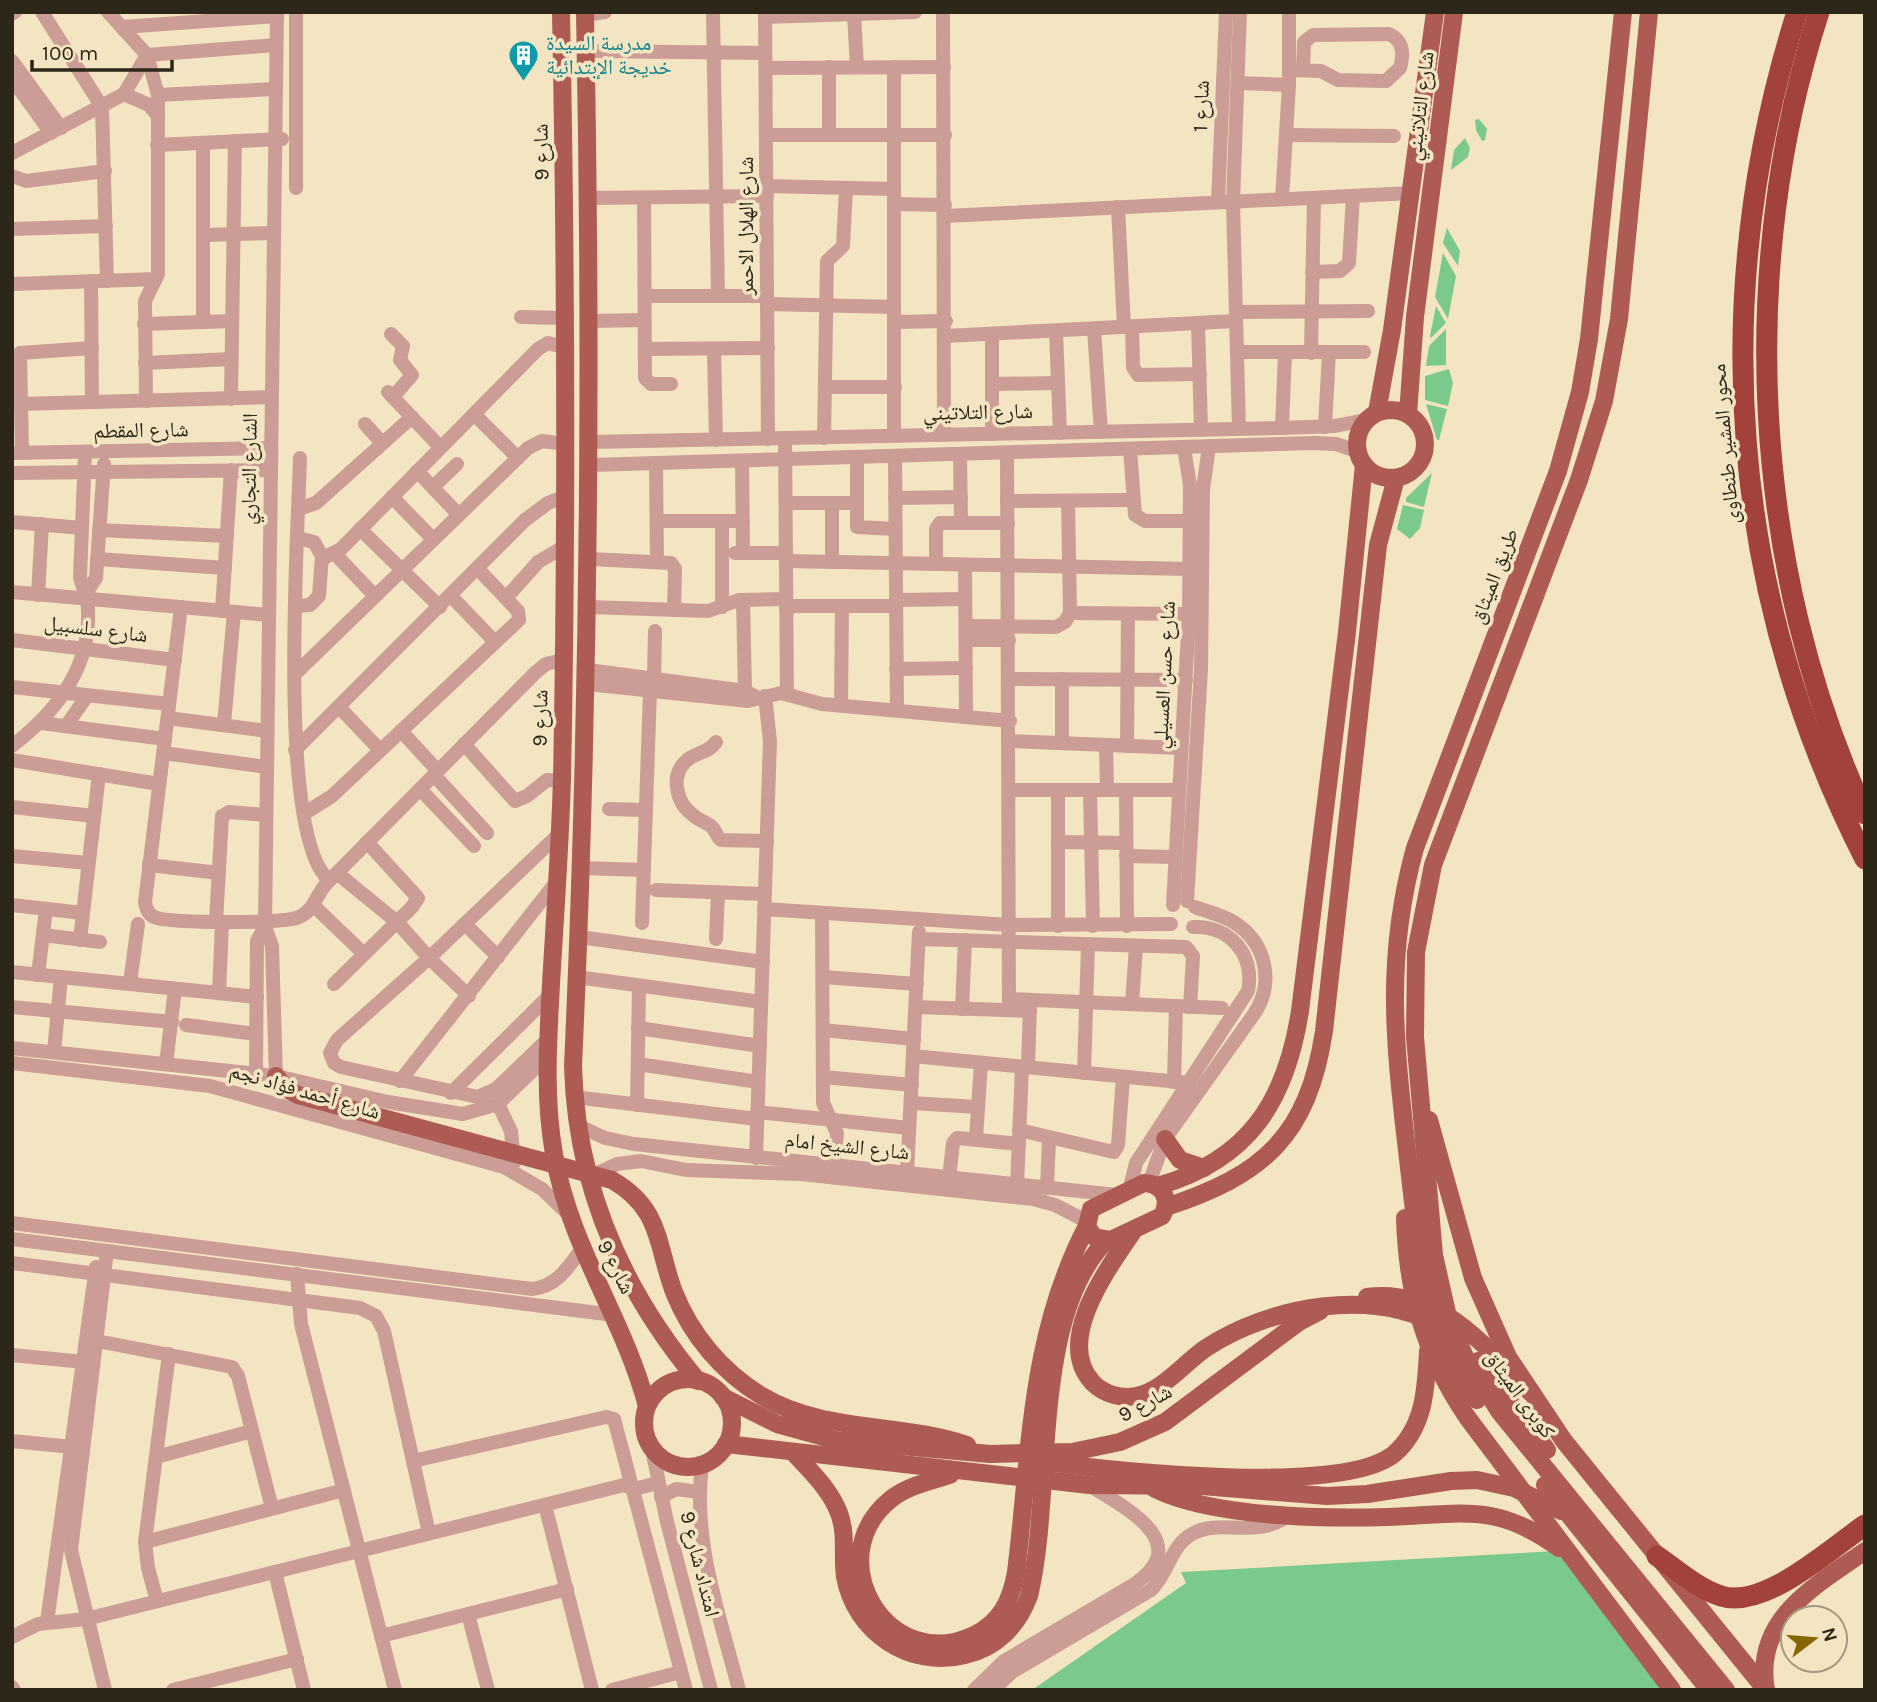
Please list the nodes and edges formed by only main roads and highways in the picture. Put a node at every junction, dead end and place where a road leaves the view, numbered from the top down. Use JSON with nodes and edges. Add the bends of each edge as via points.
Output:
{"nodes":[{"id":1,"x":561,"y":12,"type":"edge"},
{"id":2,"x":1435,"y":12,"type":"edge"},
{"id":3,"x":1454,"y":12,"type":"edge"},
{"id":4,"x":1623,"y":12,"type":"edge"},
{"id":5,"x":1649,"y":12,"type":"edge"},
{"id":6,"x":1797,"y":12,"type":"edge"},
{"id":7,"x":1819,"y":12,"type":"edge"},
{"id":8,"x":585,"y":13,"type":"edge"},
{"id":9,"x":1616,"y":74,"type":"junction"},
{"id":10,"x":1641,"y":76,"type":"junction"},
{"id":11,"x":1596,"y":264,"type":"junction"},
{"id":12,"x":1624,"y":266,"type":"junction"},
{"id":13,"x":1408,"y":414,"type":"junction"},
{"id":14,"x":1371,"y":416,"type":"junction"},
{"id":15,"x":1361,"y":458,"type":"junction"},
{"id":16,"x":1396,"y":478,"type":"junction"},
{"id":17,"x":1865,"y":814,"type":"edge"},
{"id":18,"x":1865,"y":859,"type":"edge"},
{"id":19,"x":276,"y":1076,"type":"road end"},
{"id":20,"x":1418,"y":1086,"type":"junction"},
{"id":21,"x":1165,"y":1139,"type":"road end"},
{"id":22,"x":1407,"y":1148,"type":"junction"},
{"id":23,"x":1204,"y":1168,"type":"junction"},
{"id":24,"x":1153,"y":1185,"type":"junction"},
{"id":25,"x":1166,"y":1207,"type":"junction"},
{"id":26,"x":1086,"y":1224,"type":"junction"},
{"id":27,"x":1134,"y":1230,"type":"junction"},
{"id":28,"x":1425,"y":1235,"type":"junction"},
{"id":29,"x":1106,"y":1241,"type":"junction"},
{"id":30,"x":1327,"y":1307,"type":"junction"},
{"id":31,"x":1428,"y":1347,"type":"junction"},
{"id":32,"x":1047,"y":1371,"type":"junction"},
{"id":33,"x":698,"y":1381,"type":"junction"},
{"id":34,"x":1531,"y":1393,"type":"junction"},
{"id":35,"x":723,"y":1397,"type":"junction"},
{"id":36,"x":647,"y":1406,"type":"junction"},
{"id":37,"x":726,"y":1444,"type":"junction"},
{"id":38,"x":794,"y":1453,"type":"junction"},
{"id":39,"x":998,"y":1454,"type":"junction"},
{"id":40,"x":959,"y":1472,"type":"junction"},
{"id":41,"x":1149,"y":1486,"type":"junction"},
{"id":42,"x":1570,"y":1517,"type":"junction"},
{"id":43,"x":1865,"y":1525,"type":"edge"},
{"id":44,"x":1865,"y":1551,"type":"edge"},
{"id":45,"x":1657,"y":1556,"type":"junction"},
{"id":46,"x":1026,"y":1557,"type":"junction"},
{"id":47,"x":1575,"y":1560,"type":"junction"},
{"id":48,"x":1672,"y":1690,"type":"edge"},
{"id":49,"x":1709,"y":1690,"type":"edge"},
{"id":50,"x":1726,"y":1690,"type":"edge"},
{"id":51,"x":1740,"y":1690,"type":"edge"},
{"id":52,"x":1766,"y":1690,"type":"edge"}],
"edges":[{"from":1,"to":36,"type":"main road","name":"شارع 9","via":[[566,496],[562,781],[548,1047],[551,1132],[567,1213],[633,1360]]},
{"from":2,"to":14,"type":"main road","name":"شارع التلاتيني","via":[[1392,330]]},
{"from":3,"to":13,"type":"main road","name":"شارع التلاتيني","via":[[1415,317]]},
{"from":4,"to":9,"type":"main road","name":"طريق الميثاق"},
{"from":5,"to":10,"type":"main road"},
{"from":6,"to":18,"type":"highway","name":"محور المشير طنطاوى","via":[[1770,110],[1750,223],[1742,338],[1745,444],[1759,547],[1785,658],[1821,765]]},
{"from":7,"to":17,"type":"highway","via":[[1795,100],[1778,196],[1769,305],[1770,414],[1781,523],[1802,630],[1833,735]]},
{"from":8,"to":33,"type":"main road","name":"شارع 9","via":[[591,465],[574,1097],[588,1178],[604,1227],[632,1289]]},
{"from":9,"to":10,"type":"main road"},
{"from":9,"to":11,"type":"main road","name":"طريق الميثاق"},
{"from":10,"to":12,"type":"main road"},
{"from":11,"to":12,"type":"main road","via":[[1609,258]]},
{"from":11,"to":22,"type":"main road","name":"طريق الميثاق","via":[[1585,366],[1566,445],[1423,824],[1402,898],[1393,999]]},
{"from":12,"to":20,"type":"main road","name":"كوبرى الميثاق","via":[[1616,346],[1597,428],[1433,865],[1418,941],[1414,1023]]},
{"from":13,"to":14,"type":"main road","via":[[1389,409]]},
{"from":13,"to":16,"type":"main road","via":[[1422,429],[1424,450],[1414,468]]},
{"from":14,"to":15,"type":"main road","via":[[1357,438]]},
{"from":15,"to":16,"type":"main road","via":[[1382,477]]},
{"from":15,"to":23,"type":"main road","via":[[1346,644],[1293,1048],[1282,1084],[1264,1116],[1237,1146]]},
{"from":16,"to":25,"type":"main road","via":[[1378,545],[1324,1031],[1312,1086],[1291,1128],[1260,1162],[1220,1188]]},
{"from":19,"to":39,"type":"main road","via":[[298,1095],[602,1176],[630,1192],[656,1226],[674,1292],[704,1345],[730,1373],[761,1395],[832,1422],[923,1433]]},
{"from":20,"to":28,"type":"main road","name":"كوبرى الميثاق"},
{"from":20,"to":34,"type":"main road","via":[[1480,1298]]},
{"from":21,"to":23,"type":"main road","via":[[1180,1160]]},
{"from":22,"to":28,"type":"main road","name":"كوبرى الميثاق"},
{"from":22,"to":31,"type":"main road","via":[[1406,1254],[1413,1302]]},
{"from":23,"to":24,"type":"main road"},
{"from":24,"to":25,"type":"main road","via":[[1166,1198]]},
{"from":24,"to":26,"type":"main road","via":[[1124,1191],[1094,1206]]},
{"from":25,"to":27,"type":"main road","via":[[1159,1219]]},
{"from":26,"to":29,"type":"main road","via":[[1094,1237]]},
{"from":26,"to":32,"type":"main road","via":[[1054,1300]]},
{"from":27,"to":29,"type":"main road"},
{"from":27,"to":30,"type":"main road","via":[[1098,1286],[1079,1344],[1086,1375],[1111,1395],[1150,1391],[1202,1351],[1252,1323],[1294,1310]]},
{"from":28,"to":42,"type":"main road","name":"كوبرى الميثاق","via":[[1432,1311],[1454,1363],[1485,1411]]},
{"from":28,"to":50,"type":"main road","name":"كوبرى الميثاق","via":[[1456,1337],[1475,1376]]},
{"from":29,"to":32,"type":"main road","via":[[1077,1284]]},
{"from":30,"to":34,"type":"main road","name":"شارع 9","via":[[1373,1296],[1399,1296],[1424,1303],[1467,1329]]},
{"from":30,"to":39,"type":"main road","name":"شارع 9","via":[[1299,1322],[1216,1386],[1150,1429],[1089,1450]]},
{"from":30,"to":51,"type":"main road","via":[[1399,1310],[1430,1321],[1460,1341]]},
{"from":31,"to":39,"type":"main road","via":[[1417,1423],[1392,1455],[1365,1469],[1285,1476],[1196,1475],[1065,1465]]},
{"from":31,"to":47,"type":"main road","via":[[1467,1417]]},
{"from":32,"to":46,"type":"main road"},
{"from":33,"to":35,"type":"main road"},
{"from":33,"to":36,"type":"main road","via":[[668,1384]]},
{"from":34,"to":45,"type":"main road"},
{"from":35,"to":37,"type":"main road","via":[[731,1417]]},
{"from":35,"to":39,"type":"main road","name":"شارع 9","via":[[758,1416],[816,1436],[884,1447]]},
{"from":36,"to":37,"type":"main road","via":[[644,1428],[652,1448],[674,1465],[702,1465]]},
{"from":37,"to":38,"type":"main road"},
{"from":38,"to":40,"type":"main road"},
{"from":38,"to":46,"type":"main road","via":[[826,1489],[840,1515],[845,1577],[856,1608],[878,1634],[906,1652],[950,1658],[971,1654],[1000,1639],[1025,1606]]},
{"from":40,"to":41,"type":"main road"},
{"from":40,"to":46,"type":"main road","via":[[898,1494],[871,1522],[859,1561],[865,1592],[875,1610],[898,1631],[917,1639],[937,1643],[966,1639],[984,1630],[1004,1610]]},
{"from":41,"to":42,"type":"main road","via":[[1337,1496],[1464,1480],[1502,1484]]},
{"from":41,"to":47,"type":"main road","via":[[1192,1503],[1291,1514],[1492,1515],[1527,1526]]},
{"from":42,"to":49,"type":"main road","name":"كوبرى الميثاق"},
{"from":43,"to":45,"type":"highway","via":[[1770,1590],[1749,1598],[1713,1594]]},
{"from":44,"to":52,"type":"main road","via":[[1804,1593],[1781,1618],[1767,1649]]},
{"from":45,"to":52,"type":"main road"},
{"from":47,"to":48,"type":"main road"}]}
